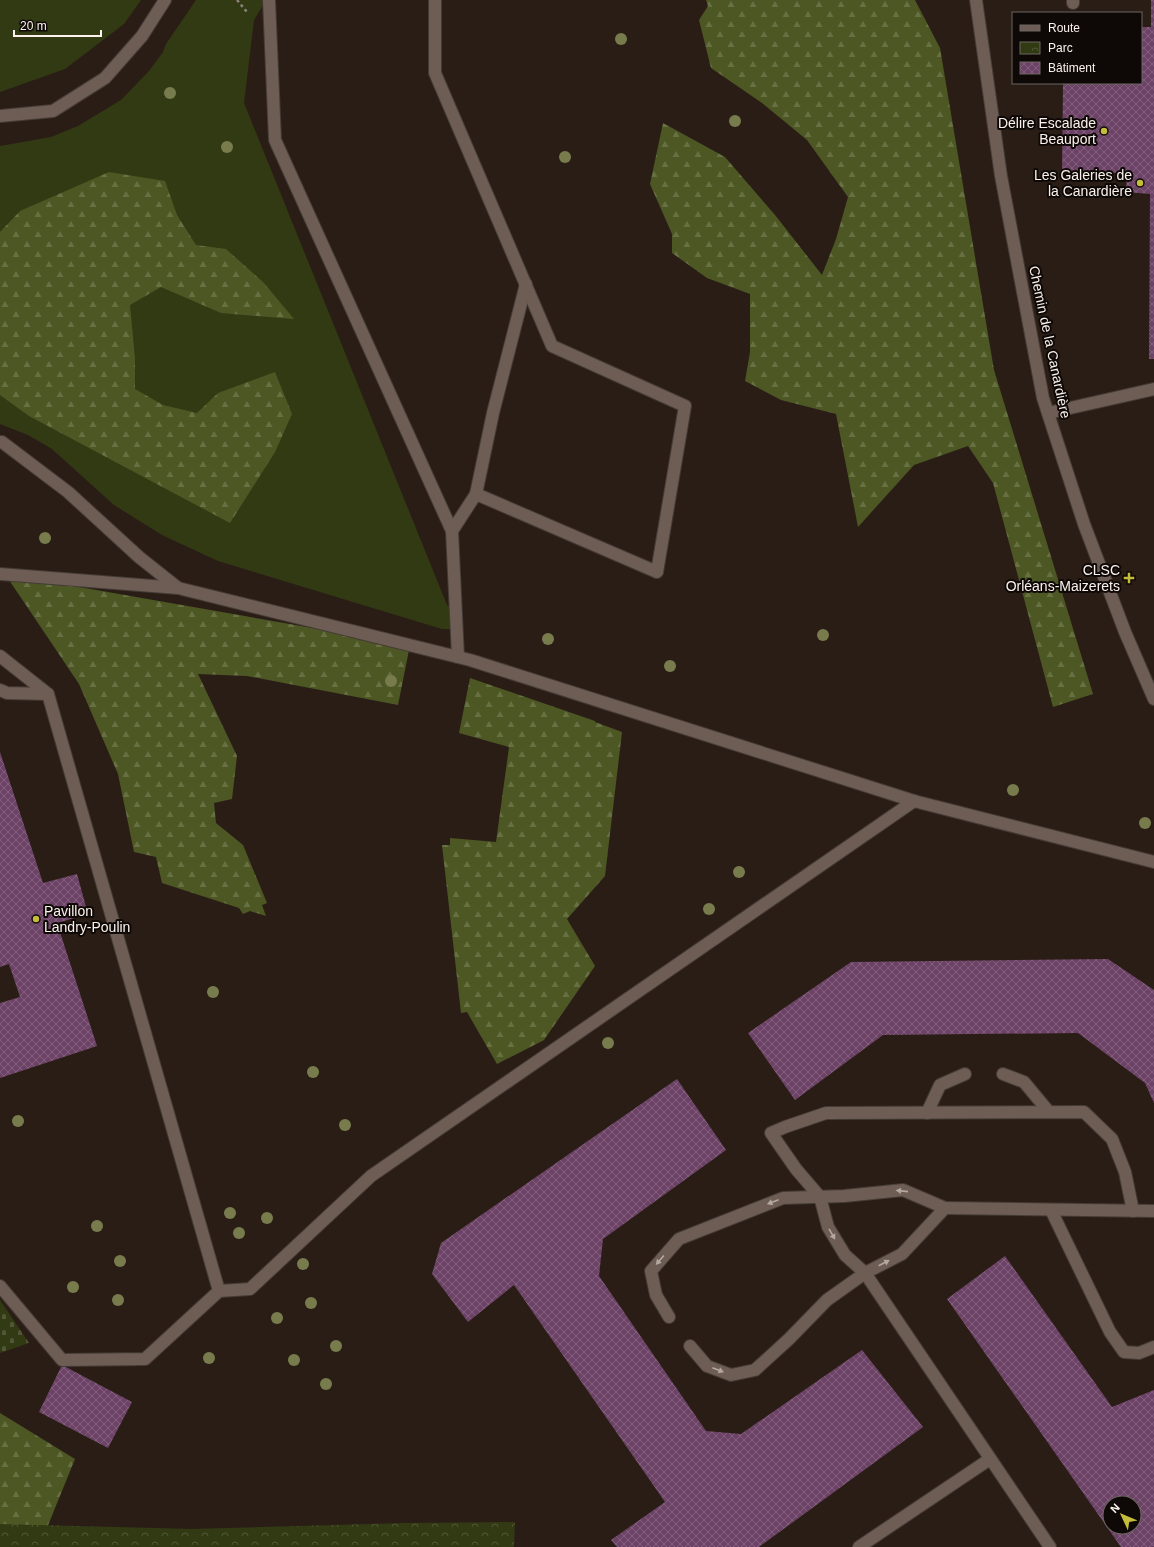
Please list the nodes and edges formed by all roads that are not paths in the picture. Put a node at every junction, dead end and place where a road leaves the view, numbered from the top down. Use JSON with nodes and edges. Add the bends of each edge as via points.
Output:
{"nodes":[{"id":1,"x":165,"y":0,"type":"edge"},
{"id":2,"x":269,"y":0,"type":"edge"},
{"id":3,"x":435,"y":0,"type":"edge"},
{"id":4,"x":976,"y":0,"type":"edge"},
{"id":5,"x":0,"y":116,"type":"edge"},
{"id":6,"x":526,"y":284,"type":"junction"},
{"id":7,"x":1154,"y":389,"type":"edge"},
{"id":8,"x":1048,"y":413,"type":"junction"},
{"id":9,"x":0,"y":442,"type":"edge"},
{"id":10,"x":476,"y":494,"type":"junction"},
{"id":11,"x":452,"y":532,"type":"junction"},
{"id":12,"x":0,"y":574,"type":"edge"},
{"id":13,"x":178,"y":588,"type":"junction"},
{"id":14,"x":0,"y":656,"type":"edge"},
{"id":15,"x":458,"y":657,"type":"junction"},
{"id":16,"x":0,"y":690,"type":"edge"},
{"id":17,"x":48,"y":694,"type":"junction"},
{"id":18,"x":1154,"y":699,"type":"edge"},
{"id":19,"x":914,"y":801,"type":"junction"},
{"id":20,"x":1154,"y":862,"type":"edge"},
{"id":21,"x":965,"y":1074,"type":"dead end"},
{"id":22,"x":1003,"y":1074,"type":"dead end"},
{"id":23,"x":927,"y":1112,"type":"junction"},
{"id":24,"x":1049,"y":1112,"type":"junction"},
{"id":25,"x":820,"y":1197,"type":"junction"},
{"id":26,"x":945,"y":1208,"type":"junction"},
{"id":27,"x":1051,"y":1210,"type":"junction"},
{"id":28,"x":1133,"y":1211,"type":"junction"},
{"id":29,"x":1154,"y":1211,"type":"edge"},
{"id":30,"x":865,"y":1273,"type":"junction"},
{"id":31,"x":0,"y":1286,"type":"edge"},
{"id":32,"x":219,"y":1291,"type":"junction"},
{"id":33,"x":669,"y":1317,"type":"dead end"},
{"id":34,"x":690,"y":1346,"type":"dead end"},
{"id":35,"x":1154,"y":1347,"type":"edge"},
{"id":36,"x":990,"y":1459,"type":"junction"},
{"id":37,"x":859,"y":1547,"type":"edge"},
{"id":38,"x":1050,"y":1547,"type":"edge"}],
"edges":[{"from":1,"to":5,"type":"main road","via":[[142,36],[105,78],[53,111]]},
{"from":2,"to":11,"type":"main road","via":[[275,140]]},
{"from":3,"to":6,"type":"main road","via":[[435,73]]},
{"from":4,"to":8,"type":"main road","name":"Chemin de la Canardière","via":[[1000,176]]},
{"from":6,"to":10,"type":"main road","via":[[493,413]]},
{"from":6,"to":10,"type":"main road","via":[[552,346],[684,406],[657,572]]},
{"from":7,"to":8,"type":"main road"},
{"from":8,"to":18,"type":"main road","name":"Chemin de la Canardière","via":[[1084,524],[1125,632]]},
{"from":9,"to":13,"type":"main road","via":[[68,492],[139,557]]},
{"from":10,"to":11,"type":"main road"},
{"from":11,"to":15,"type":"main road"},
{"from":12,"to":13,"type":"main road"},
{"from":13,"to":15,"type":"main road"},
{"from":14,"to":17,"type":"main road"},
{"from":15,"to":19,"type":"main road"},
{"from":16,"to":17,"type":"main road","via":[[7,693]]},
{"from":17,"to":32,"type":"main road"},
{"from":19,"to":20,"type":"main road"},
{"from":19,"to":32,"type":"main road","via":[[371,1176],[250,1289]]},
{"from":21,"to":23,"type":"main road","via":[[940,1085]]},
{"from":22,"to":24,"type":"main road","via":[[1024,1082]]},
{"from":23,"to":24,"type":"main road"},
{"from":23,"to":25,"type":"main road","via":[[826,1113],[771,1133],[796,1169]]},
{"from":24,"to":28,"type":"main road","via":[[1084,1112],[1112,1139],[1125,1172]]},
{"from":26,"to":25,"type":"main road","one_way":true,"via":[[903,1190]]},
{"from":25,"to":30,"type":"main road","one_way":true,"via":[[828,1227],[845,1255]]},
{"from":25,"to":33,"type":"main road","one_way":true,"via":[[783,1198],[679,1239],[651,1271],[656,1294]]},
{"from":26,"to":27,"type":"main road"},
{"from":30,"to":26,"type":"main road","one_way":true,"via":[[902,1254]]},
{"from":27,"to":28,"type":"main road"},
{"from":27,"to":35,"type":"main road","via":[[1110,1332],[1124,1352],[1139,1353]]},
{"from":28,"to":29,"type":"main road"},
{"from":34,"to":30,"type":"main road","one_way":true,"via":[[707,1366],[731,1375],[755,1370],[827,1300]]},
{"from":30,"to":36,"type":"main road"},
{"from":31,"to":32,"type":"main road","via":[[62,1360],[145,1359]]},
{"from":36,"to":37,"type":"main road"},
{"from":36,"to":38,"type":"main road"}]}
